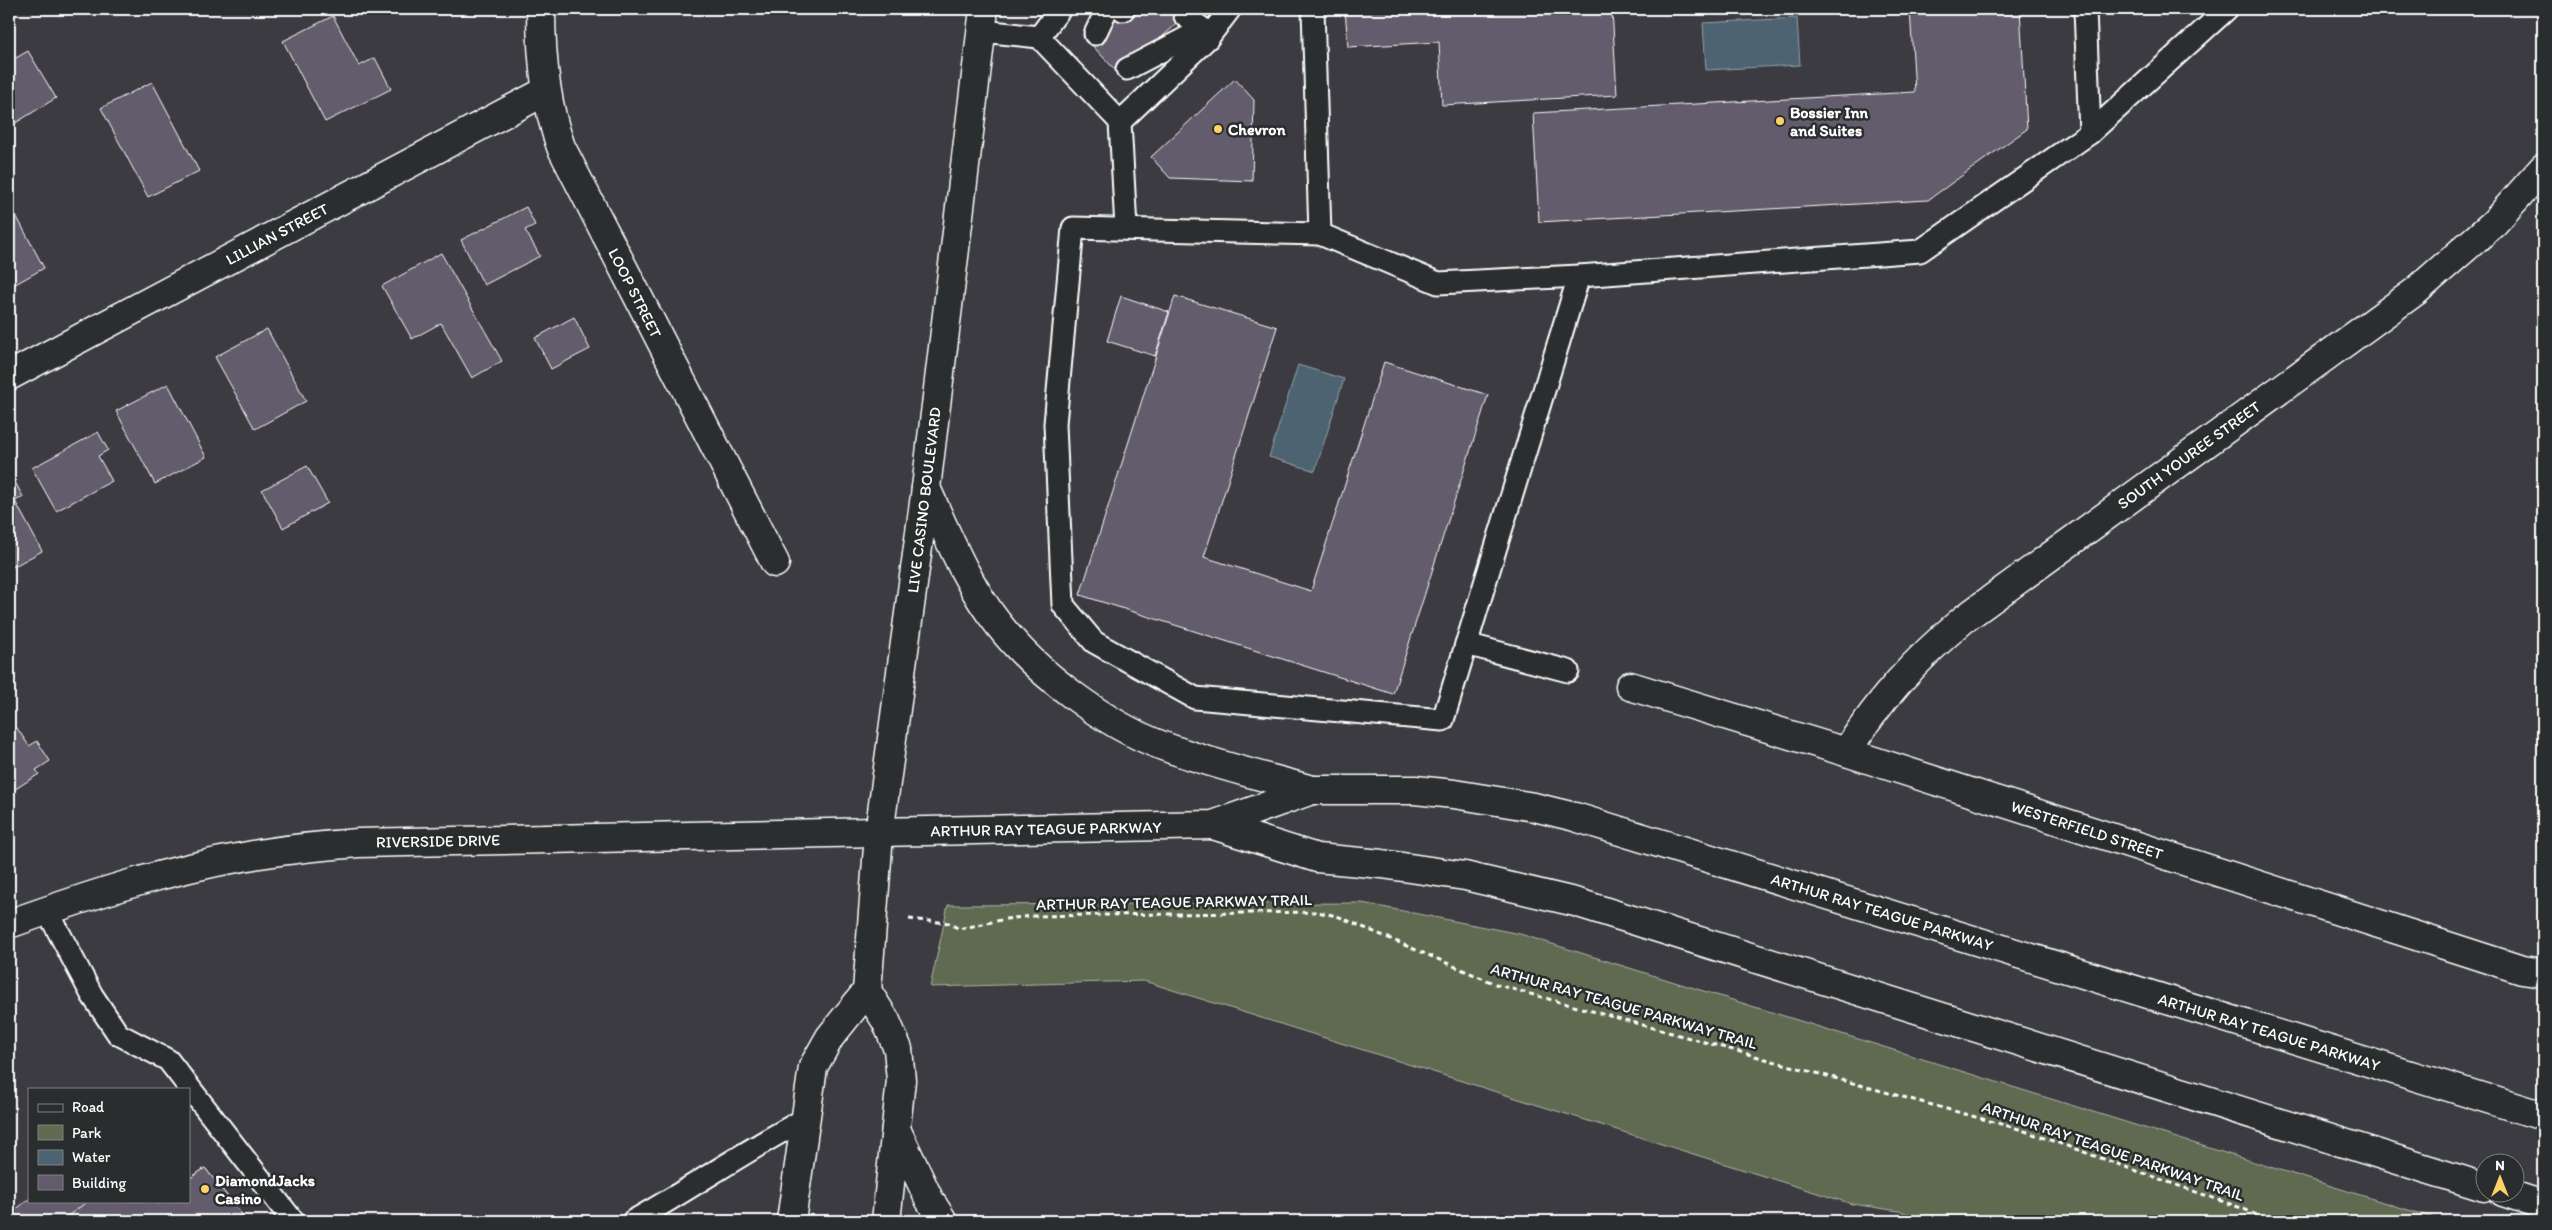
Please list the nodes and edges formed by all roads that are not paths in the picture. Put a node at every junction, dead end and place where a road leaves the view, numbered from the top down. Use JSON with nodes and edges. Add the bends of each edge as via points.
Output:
{"nodes":[{"id":1,"x":541,"y":9,"type":"edge"},
{"id":2,"x":1060,"y":9,"type":"edge"},
{"id":3,"x":1117,"y":9,"type":"edge"},
{"id":4,"x":1211,"y":9,"type":"edge"},
{"id":5,"x":1216,"y":9,"type":"edge"},
{"id":6,"x":1230,"y":9,"type":"edge"},
{"id":7,"x":1313,"y":9,"type":"edge"},
{"id":8,"x":2085,"y":9,"type":"edge"},
{"id":9,"x":2227,"y":9,"type":"edge"},
{"id":10,"x":1185,"y":16,"type":"dead end"},
{"id":11,"x":983,"y":20,"type":"edge"},
{"id":12,"x":1206,"y":33,"type":"junction"},
{"id":13,"x":1095,"y":34,"type":"dead end"},
{"id":14,"x":1039,"y":37,"type":"junction"},
{"id":15,"x":1155,"y":44,"type":"dead end"},
{"id":16,"x":1127,"y":69,"type":"dead end"},
{"id":17,"x":546,"y":91,"type":"junction"},
{"id":18,"x":1120,"y":122,"type":"junction"},
{"id":19,"x":2090,"y":133,"type":"junction"},
{"id":20,"x":2543,"y":168,"type":"edge"},
{"id":21,"x":1126,"y":228,"type":"junction"},
{"id":22,"x":1320,"y":234,"type":"junction"},
{"id":23,"x":1579,"y":276,"type":"junction"},
{"id":24,"x":9,"y":376,"type":"edge"},
{"id":25,"x":926,"y":488,"type":"junction"},
{"id":26,"x":775,"y":563,"type":"dead end"},
{"id":27,"x":1466,"y":644,"type":"junction"},
{"id":28,"x":1568,"y":671,"type":"dead end"},
{"id":29,"x":1630,"y":686,"type":"dead end"},
{"id":30,"x":1846,"y":752,"type":"junction"},
{"id":31,"x":1312,"y":790,"type":"junction"},
{"id":32,"x":1213,"y":825,"type":"junction"},
{"id":33,"x":879,"y":834,"type":"junction"},
{"id":34,"x":48,"y":910,"type":"junction"},
{"id":35,"x":9,"y":924,"type":"edge"},
{"id":36,"x":2543,"y":973,"type":"edge"},
{"id":37,"x":867,"y":991,"type":"junction"},
{"id":38,"x":190,"y":1088,"type":"edge"},
{"id":39,"x":190,"y":1088,"type":"edge"},
{"id":40,"x":2543,"y":1116,"type":"edge"},
{"id":41,"x":807,"y":1118,"type":"junction"},
{"id":42,"x":896,"y":1128,"type":"junction"},
{"id":43,"x":2474,"y":1184,"type":"edge"},
{"id":44,"x":2524,"y":1199,"type":"edge"},
{"id":45,"x":2543,"y":1205,"type":"edge"},
{"id":46,"x":293,"y":1221,"type":"edge"},
{"id":47,"x":632,"y":1221,"type":"edge"},
{"id":48,"x":791,"y":1221,"type":"edge"},
{"id":49,"x":886,"y":1221,"type":"edge"},
{"id":50,"x":943,"y":1221,"type":"edge"}],
"edges":[{"from":1,"to":17,"type":"street","name":"LOOP STREET"},
{"from":2,"to":14,"type":"lane"},
{"from":3,"to":13,"type":"lane"},
{"from":4,"to":12,"type":"lane"},
{"from":5,"to":12,"type":"lane"},
{"from":6,"to":12,"type":"lane"},
{"from":7,"to":22,"type":"lane"},
{"from":8,"to":19,"type":"lane"},
{"from":9,"to":19,"type":"lane"},
{"from":10,"to":12,"type":"lane"},
{"from":11,"to":14,"type":"lane"},
{"from":11,"to":25,"type":"street","name":"LIVE CASINO BOULEVARD"},
{"from":12,"to":15,"type":"lane"},
{"from":12,"to":16,"type":"lane"},
{"from":12,"to":18,"type":"lane"},
{"from":14,"to":18,"type":"lane"},
{"from":17,"to":24,"type":"street","name":"LILLIAN STREET"},
{"from":17,"to":26,"type":"street","name":"LOOP STREET","via":[[552,122],[572,171]]},
{"from":18,"to":21,"type":"lane"},
{"from":19,"to":23,"type":"lane","via":[[1920,251]]},
{"from":20,"to":30,"type":"street","name":"SOUTH YOUREE STREET","via":[[2488,228],[2416,291],[1964,619],[1899,678]]},
{"from":21,"to":22,"type":"lane"},
{"from":21,"to":27,"type":"lane","via":[[1073,228],[1055,424],[1063,605],[1094,642],[1195,698],[1443,720]]},
{"from":22,"to":23,"type":"lane","via":[[1438,283]]},
{"from":23,"to":27,"type":"lane"},
{"from":25,"to":31,"type":"street","via":[[968,576],[999,625],[1039,668],[1065,689],[1162,746]]},
{"from":25,"to":33,"type":"street","name":"LIVE CASINO BOULEVARD"},
{"from":27,"to":28,"type":"lane"},
{"from":29,"to":30,"type":"street","name":"WESTERFIELD STREET"},
{"from":30,"to":36,"type":"street","name":"WESTERFIELD STREET","via":[[2522,970]]},
{"from":31,"to":32,"type":"street","name":"ARTHUR RAY TEAGUE PARKWAY"},
{"from":31,"to":40,"type":"street","name":"ARTHUR RAY TEAGUE PARKWAY","via":[[1415,790],[1454,794],[1534,807],[1576,818]]},
{"from":32,"to":33,"type":"street","name":"ARTHUR RAY TEAGUE PARKWAY"},
{"from":32,"to":43,"type":"street","name":"ARTHUR RAY TEAGUE PARKWAY","via":[[1317,858],[1465,876],[1575,902]]},
{"from":33,"to":34,"type":"street","name":"RIVERSIDE DRIVE","via":[[358,843],[281,850],[220,861],[133,883]]},
{"from":33,"to":37,"type":"street","name":"LIVE CASINO BOULEVARD"},
{"from":34,"to":35,"type":"street","name":"RIVERSIDE DRIVE"},
{"from":34,"to":39,"type":"lane","via":[[92,995],[118,1034],[168,1060]]},
{"from":37,"to":41,"type":"street","via":[[830,1036],[813,1068]]},
{"from":37,"to":42,"type":"street","via":[[886,1021],[898,1049],[901,1080]]},
{"from":38,"to":46,"type":"lane"},
{"from":41,"to":47,"type":"lane"},
{"from":41,"to":48,"type":"street"},
{"from":42,"to":49,"type":"street"},
{"from":42,"to":50,"type":"street","via":[[929,1199]]},
{"from":44,"to":45,"type":"street"}]}
